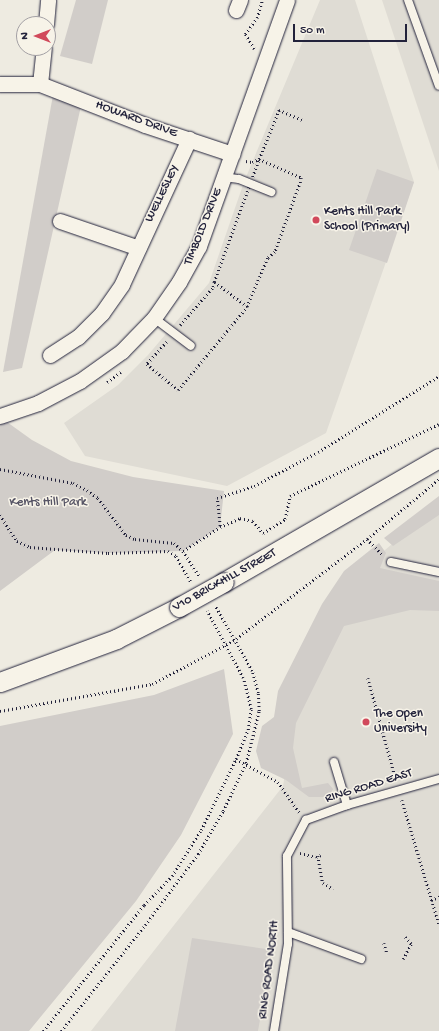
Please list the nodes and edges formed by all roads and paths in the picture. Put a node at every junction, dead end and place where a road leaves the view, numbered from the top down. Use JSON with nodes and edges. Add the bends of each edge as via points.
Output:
{"nodes":[{"id":1,"x":48,"y":0,"type":"edge"},
{"id":2,"x":262,"y":0,"type":"edge"},
{"id":3,"x":287,"y":0,"type":"edge"},
{"id":4,"x":408,"y":0,"type":"edge"},
{"id":5,"x":47,"y":16,"type":"edge"},
{"id":6,"x":267,"y":55,"type":"junction"},
{"id":7,"x":43,"y":56,"type":"edge"},
{"id":8,"x":0,"y":84,"type":"edge"},
{"id":9,"x":40,"y":84,"type":"junction"},
{"id":10,"x":439,"y":86,"type":"edge"},
{"id":11,"x":302,"y":120,"type":"dead end"},
{"id":12,"x":189,"y":139,"type":"junction"},
{"id":13,"x":232,"y":154,"type":"junction"},
{"id":14,"x":259,"y":159,"type":"junction"},
{"id":15,"x":246,"y":161,"type":"dead end"},
{"id":16,"x":224,"y":176,"type":"junction"},
{"id":17,"x":251,"y":184,"type":"junction"},
{"id":18,"x":271,"y":192,"type":"dead end"},
{"id":19,"x":60,"y":221,"type":"dead end"},
{"id":20,"x":139,"y":248,"type":"junction"},
{"id":21,"x":247,"y":307,"type":"junction"},
{"id":22,"x":154,"y":318,"type":"junction"},
{"id":23,"x":191,"y":346,"type":"dead end"},
{"id":24,"x":50,"y":355,"type":"dead end"},
{"id":25,"x":439,"y":376,"type":"edge"},
{"id":26,"x":162,"y":378,"type":"dead end"},
{"id":27,"x":0,"y":416,"type":"edge"},
{"id":28,"x":439,"y":424,"type":"edge"},
{"id":29,"x":439,"y":458,"type":"edge"},
{"id":30,"x":0,"y":469,"type":"edge"},
{"id":31,"x":439,"y":479,"type":"edge"},
{"id":32,"x":0,"y":515,"type":"edge"},
{"id":33,"x":220,"y":526,"type":"junction"},
{"id":34,"x":367,"y":539,"type":"junction"},
{"id":35,"x":391,"y":562,"type":"joint"},
{"id":36,"x":439,"y":572,"type":"edge"},
{"id":37,"x":192,"y":584,"type":"dead end"},
{"id":38,"x":203,"y":604,"type":"dead end"},
{"id":39,"x":233,"y":641,"type":"junction"},
{"id":40,"x":225,"y":645,"type":"junction"},
{"id":41,"x":368,"y":678,"type":"dead end"},
{"id":42,"x":0,"y":682,"type":"edge"},
{"id":43,"x":0,"y":711,"type":"edge"},
{"id":44,"x":236,"y":759,"type":"junction"},
{"id":45,"x":334,"y":762,"type":"dead end"},
{"id":46,"x":246,"y":763,"type":"junction"},
{"id":47,"x":439,"y":779,"type":"edge"},
{"id":48,"x":399,"y":790,"type":"junction"},
{"id":49,"x":347,"y":805,"type":"junction"},
{"id":50,"x":306,"y":820,"type":"junction"},
{"id":51,"x":290,"y":850,"type":"junction"},
{"id":52,"x":333,"y":889,"type":"dead end"},
{"id":53,"x":439,"y":897,"type":"edge"},
{"id":54,"x":431,"y":900,"type":"junction"},
{"id":55,"x":439,"y":924,"type":"edge"},
{"id":56,"x":288,"y":932,"type":"junction"},
{"id":57,"x":405,"y":937,"type":"dead end"},
{"id":58,"x":384,"y":943,"type":"dead end"},
{"id":59,"x":387,"y":952,"type":"dead end"},
{"id":60,"x":361,"y":959,"type":"dead end"},
{"id":61,"x":403,"y":959,"type":"dead end"},
{"id":62,"x":43,"y":1031,"type":"edge"},
{"id":63,"x":61,"y":1031,"type":"edge"},
{"id":64,"x":274,"y":1031,"type":"edge"}],
"edges":[{"from":1,"to":5,"type":"street"},
{"from":2,"to":6,"type":"path","via":[[257,18],[245,34],[257,52]]},
{"from":3,"to":6,"type":"street","name":"TIMBOLD DRIVE"},
{"from":4,"to":10,"type":"lane"},
{"from":6,"to":13,"type":"street","name":"TIMBOLD DRIVE"},
{"from":7,"to":9,"type":"street"},
{"from":8,"to":9,"type":"street","name":"HOWARD DRIVE"},
{"from":9,"to":12,"type":"street","name":"HOWARD DRIVE"},
{"from":11,"to":14,"type":"path","via":[[279,110]]},
{"from":12,"to":13,"type":"street","name":"HOWARD DRIVE"},
{"from":12,"to":20,"type":"street","name":"WELLESLEY"},
{"from":13,"to":16,"type":"street","name":"TIMBOLD DRIVE"},
{"from":14,"to":15,"type":"path"},
{"from":14,"to":17,"type":"path"},
{"from":14,"to":21,"type":"path","via":[[302,178],[275,252],[268,258]]},
{"from":16,"to":17,"type":"lane"},
{"from":16,"to":22,"type":"street","name":"TIMBOLD DRIVE","via":[[198,246],[179,282]]},
{"from":17,"to":18,"type":"lane"},
{"from":17,"to":21,"type":"path","via":[[214,282]]},
{"from":19,"to":20,"type":"street"},
{"from":20,"to":24,"type":"street","name":"WELLESLEY","via":[[122,284],[102,313],[78,337]]},
{"from":21,"to":26,"type":"path","via":[[181,388],[178,390]]},
{"from":22,"to":23,"type":"lane"},
{"from":22,"to":27,"type":"street","name":"TIMBOLD DRIVE","via":[[122,351],[80,381],[38,403]]},
{"from":25,"to":33,"type":"path","via":[[318,452],[254,486],[217,498]]},
{"from":28,"to":33,"type":"path","via":[[290,496],[285,519],[263,533],[246,517]]},
{"from":29,"to":42,"type":"street","name":"V10 BRICKHILL STREET","bridge":true,"via":[[179,607],[116,639]]},
{"from":30,"to":33,"type":"path","via":[[73,483],[87,490],[98,498],[126,535],[135,539],[169,542],[183,551]]},
{"from":31,"to":34,"type":"path"},
{"from":32,"to":37,"type":"path","via":[[17,541],[30,547],[108,553],[168,551],[176,556]]},
{"from":34,"to":35,"type":"path"},
{"from":34,"to":39,"type":"path"},
{"from":35,"to":36,"type":"lane"},
{"from":38,"to":40,"type":"path"},
{"from":39,"to":40,"type":"path"},
{"from":39,"to":46,"type":"path","via":[[252,671],[258,693],[259,711]]},
{"from":40,"to":43,"type":"path","via":[[152,684]]},
{"from":40,"to":44,"type":"path","via":[[243,678],[251,709],[248,730]]},
{"from":41,"to":48,"type":"path"},
{"from":44,"to":46,"type":"path"},
{"from":44,"to":62,"type":"path","via":[[201,830],[172,876],[144,905]]},
{"from":45,"to":49,"type":"lane"},
{"from":46,"to":50,"type":"path","via":[[278,782]]},
{"from":46,"to":63,"type":"path","via":[[223,811],[198,854]]},
{"from":47,"to":48,"type":"lane","name":"RING ROAD EAST"},
{"from":48,"to":49,"type":"lane","name":"RING ROAD EAST"},
{"from":48,"to":54,"type":"path"},
{"from":49,"to":50,"type":"lane","name":"RING ROAD EAST"},
{"from":50,"to":51,"type":"lane","name":"RING ROAD NORTH"},
{"from":51,"to":52,"type":"path","via":[[319,855],[323,883]]},
{"from":51,"to":56,"type":"lane","name":"RING ROAD NORTH","via":[[287,856]]},
{"from":53,"to":54,"type":"path"},
{"from":54,"to":55,"type":"path"},
{"from":56,"to":60,"type":"lane"},
{"from":56,"to":64,"type":"lane","name":"RING ROAD NORTH"},
{"from":57,"to":61,"type":"path","via":[[411,944]]},
{"from":58,"to":59,"type":"path"}]}
